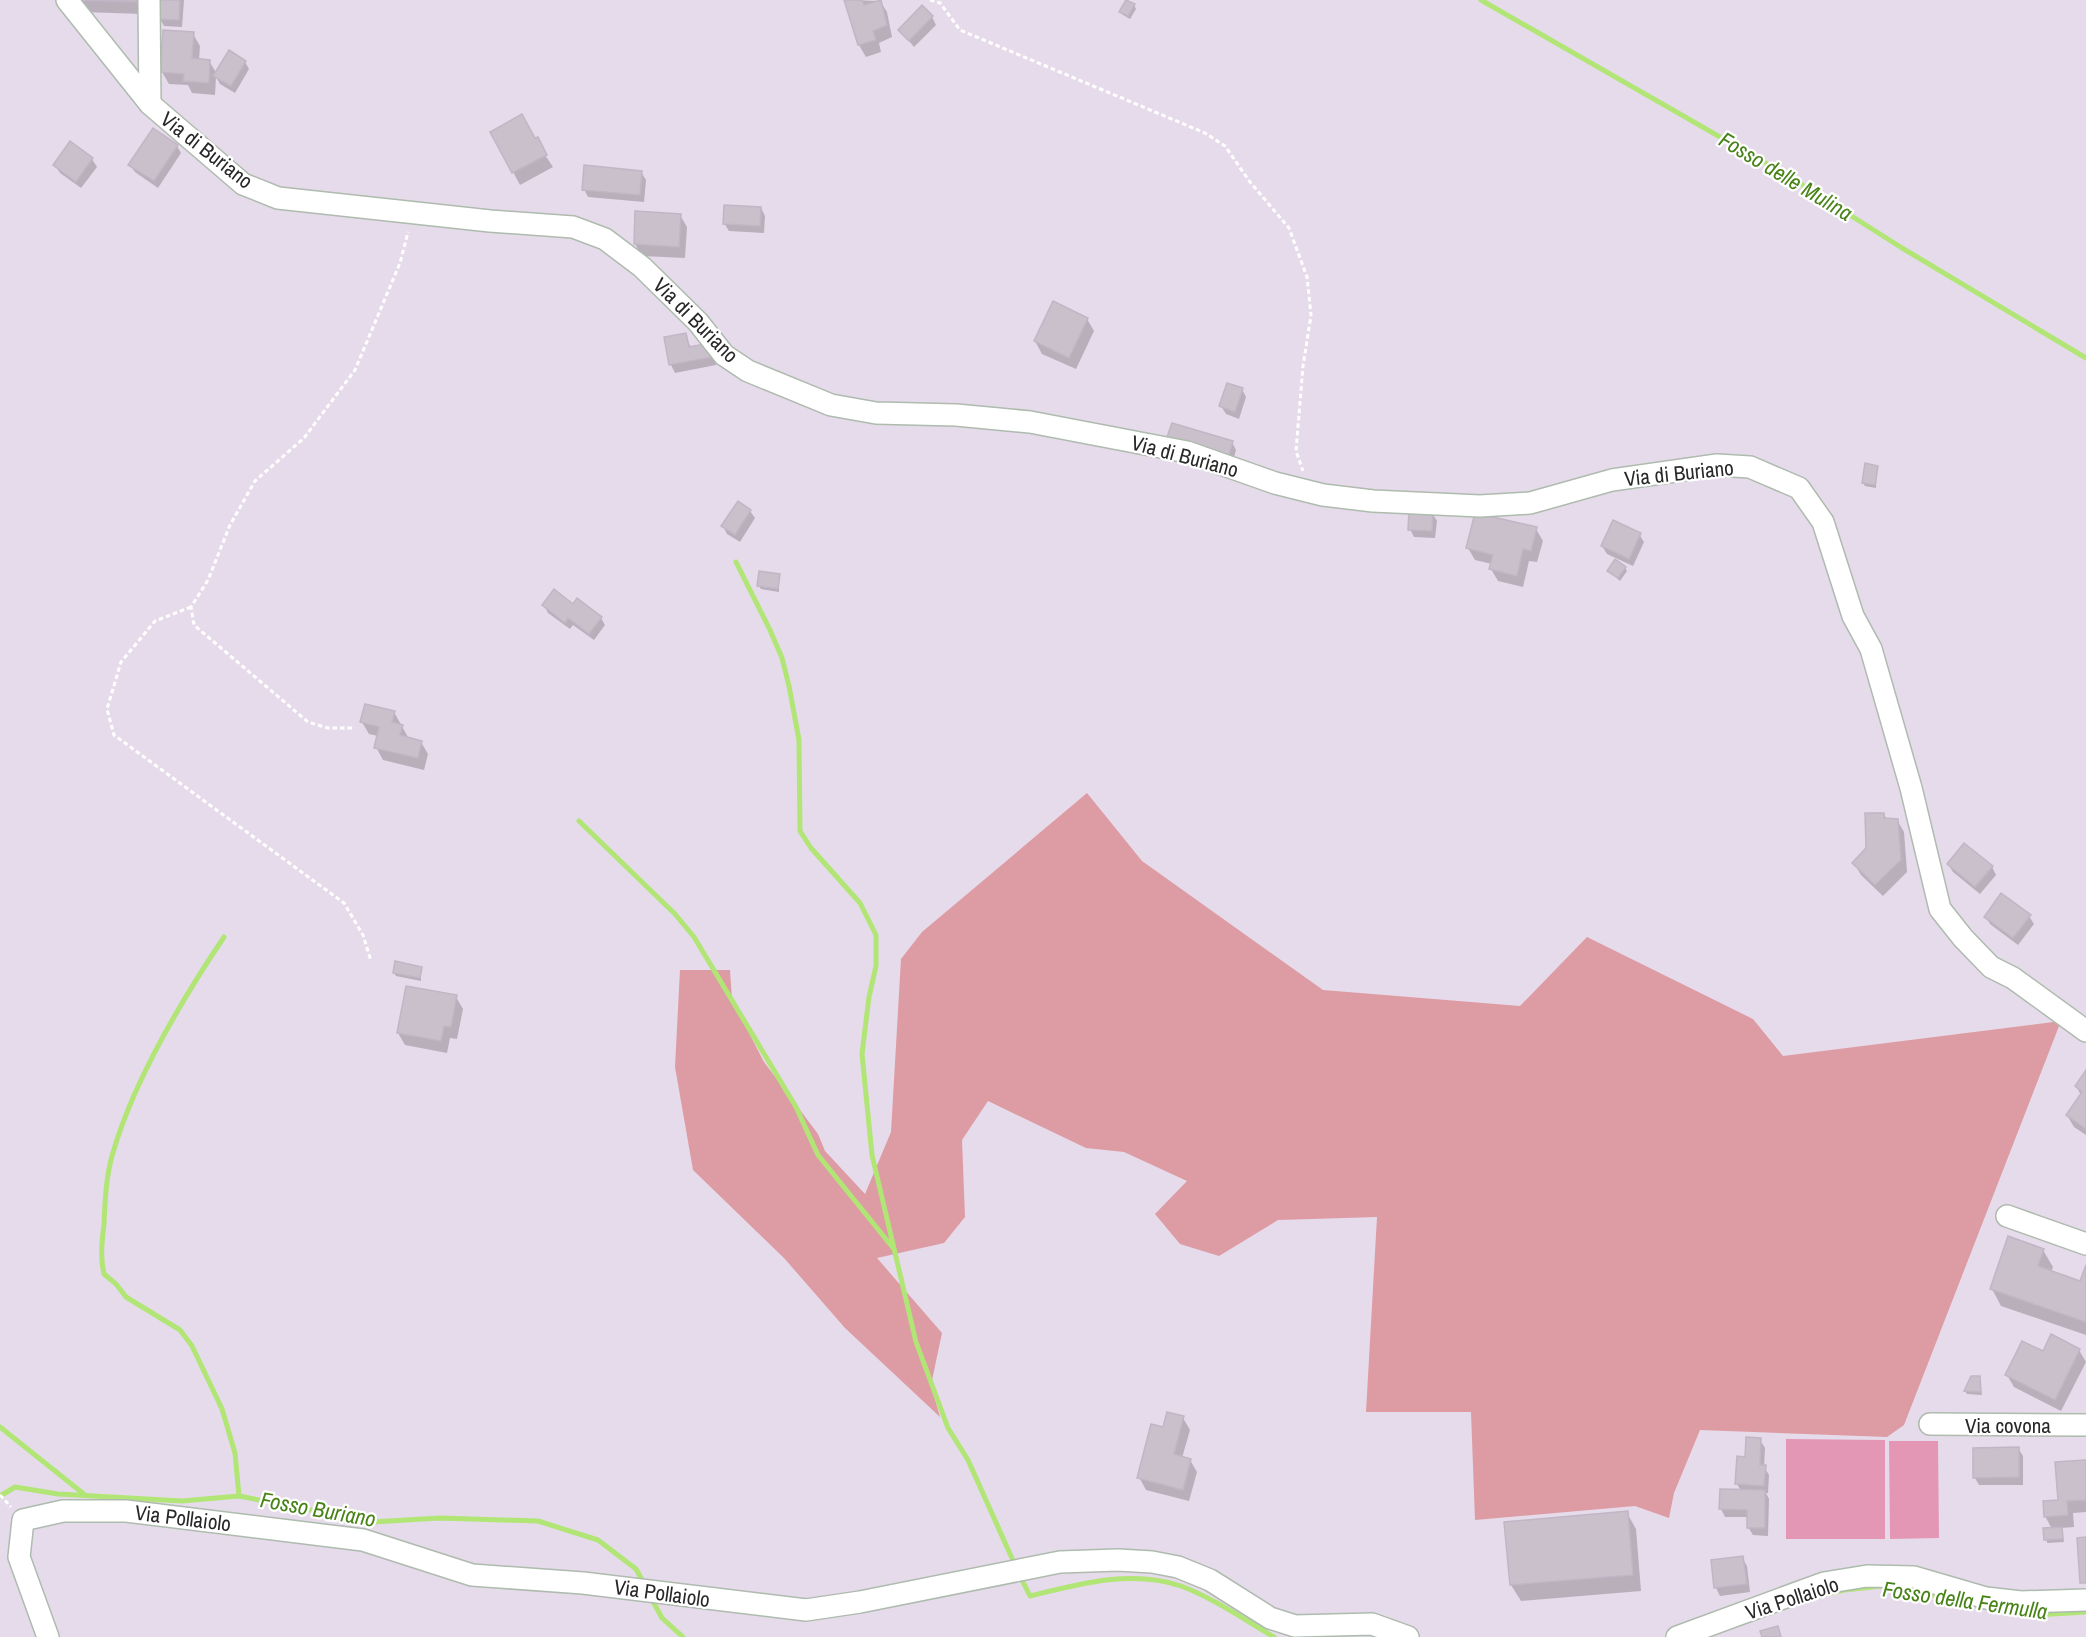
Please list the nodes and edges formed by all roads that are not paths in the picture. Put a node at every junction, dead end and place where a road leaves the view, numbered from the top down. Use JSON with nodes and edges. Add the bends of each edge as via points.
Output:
{"nodes":[{"id":1,"x":68,"y":0,"type":"edge"},
{"id":2,"x":149,"y":0,"type":"edge"},
{"id":3,"x":150,"y":104,"type":"junction"},
{"id":4,"x":2086,"y":1031,"type":"edge"},
{"id":5,"x":2007,"y":1216,"type":"dead end"},
{"id":6,"x":2086,"y":1244,"type":"edge"},
{"id":7,"x":1930,"y":1424,"type":"dead end"},
{"id":8,"x":2086,"y":1425,"type":"edge"},
{"id":9,"x":2086,"y":1600,"type":"edge"},
{"id":10,"x":48,"y":1637,"type":"edge"},
{"id":11,"x":1408,"y":1637,"type":"edge"},
{"id":12,"x":1677,"y":1637,"type":"edge"}],
"edges":[{"from":1,"to":3,"type":"street","name":"Via di Buriano"},
{"from":2,"to":3,"type":"street"},
{"from":3,"to":4,"type":"street","name":"Via di Buriano","via":[[243,184],[278,198],[573,227],[605,239],[670,292],[724,355],[748,371],[831,405],[876,413],[1030,422],[1187,452],[1275,483],[1323,495],[1437,505],[1530,503],[1612,480],[1717,465],[1750,467],[1799,488],[1823,522],[1853,616],[1871,649],[1911,788],[1940,909],[1991,967],[2013,978]]},
{"from":5,"to":6,"type":"street"},
{"from":7,"to":8,"type":"street","name":"Via covona"},
{"from":9,"to":12,"type":"street","name":"Via Pollaiolo","via":[[2021,1602],[1986,1598],[1914,1577],[1867,1576],[1824,1583]]},
{"from":10,"to":11,"type":"street","name":"Via Pollaiolo","via":[[19,1557],[23,1520],[63,1511],[126,1511],[363,1540],[472,1575],[583,1583],[806,1610],[1060,1562],[1152,1562],[1210,1580],[1270,1618],[1295,1626],[1372,1624]]}]}
